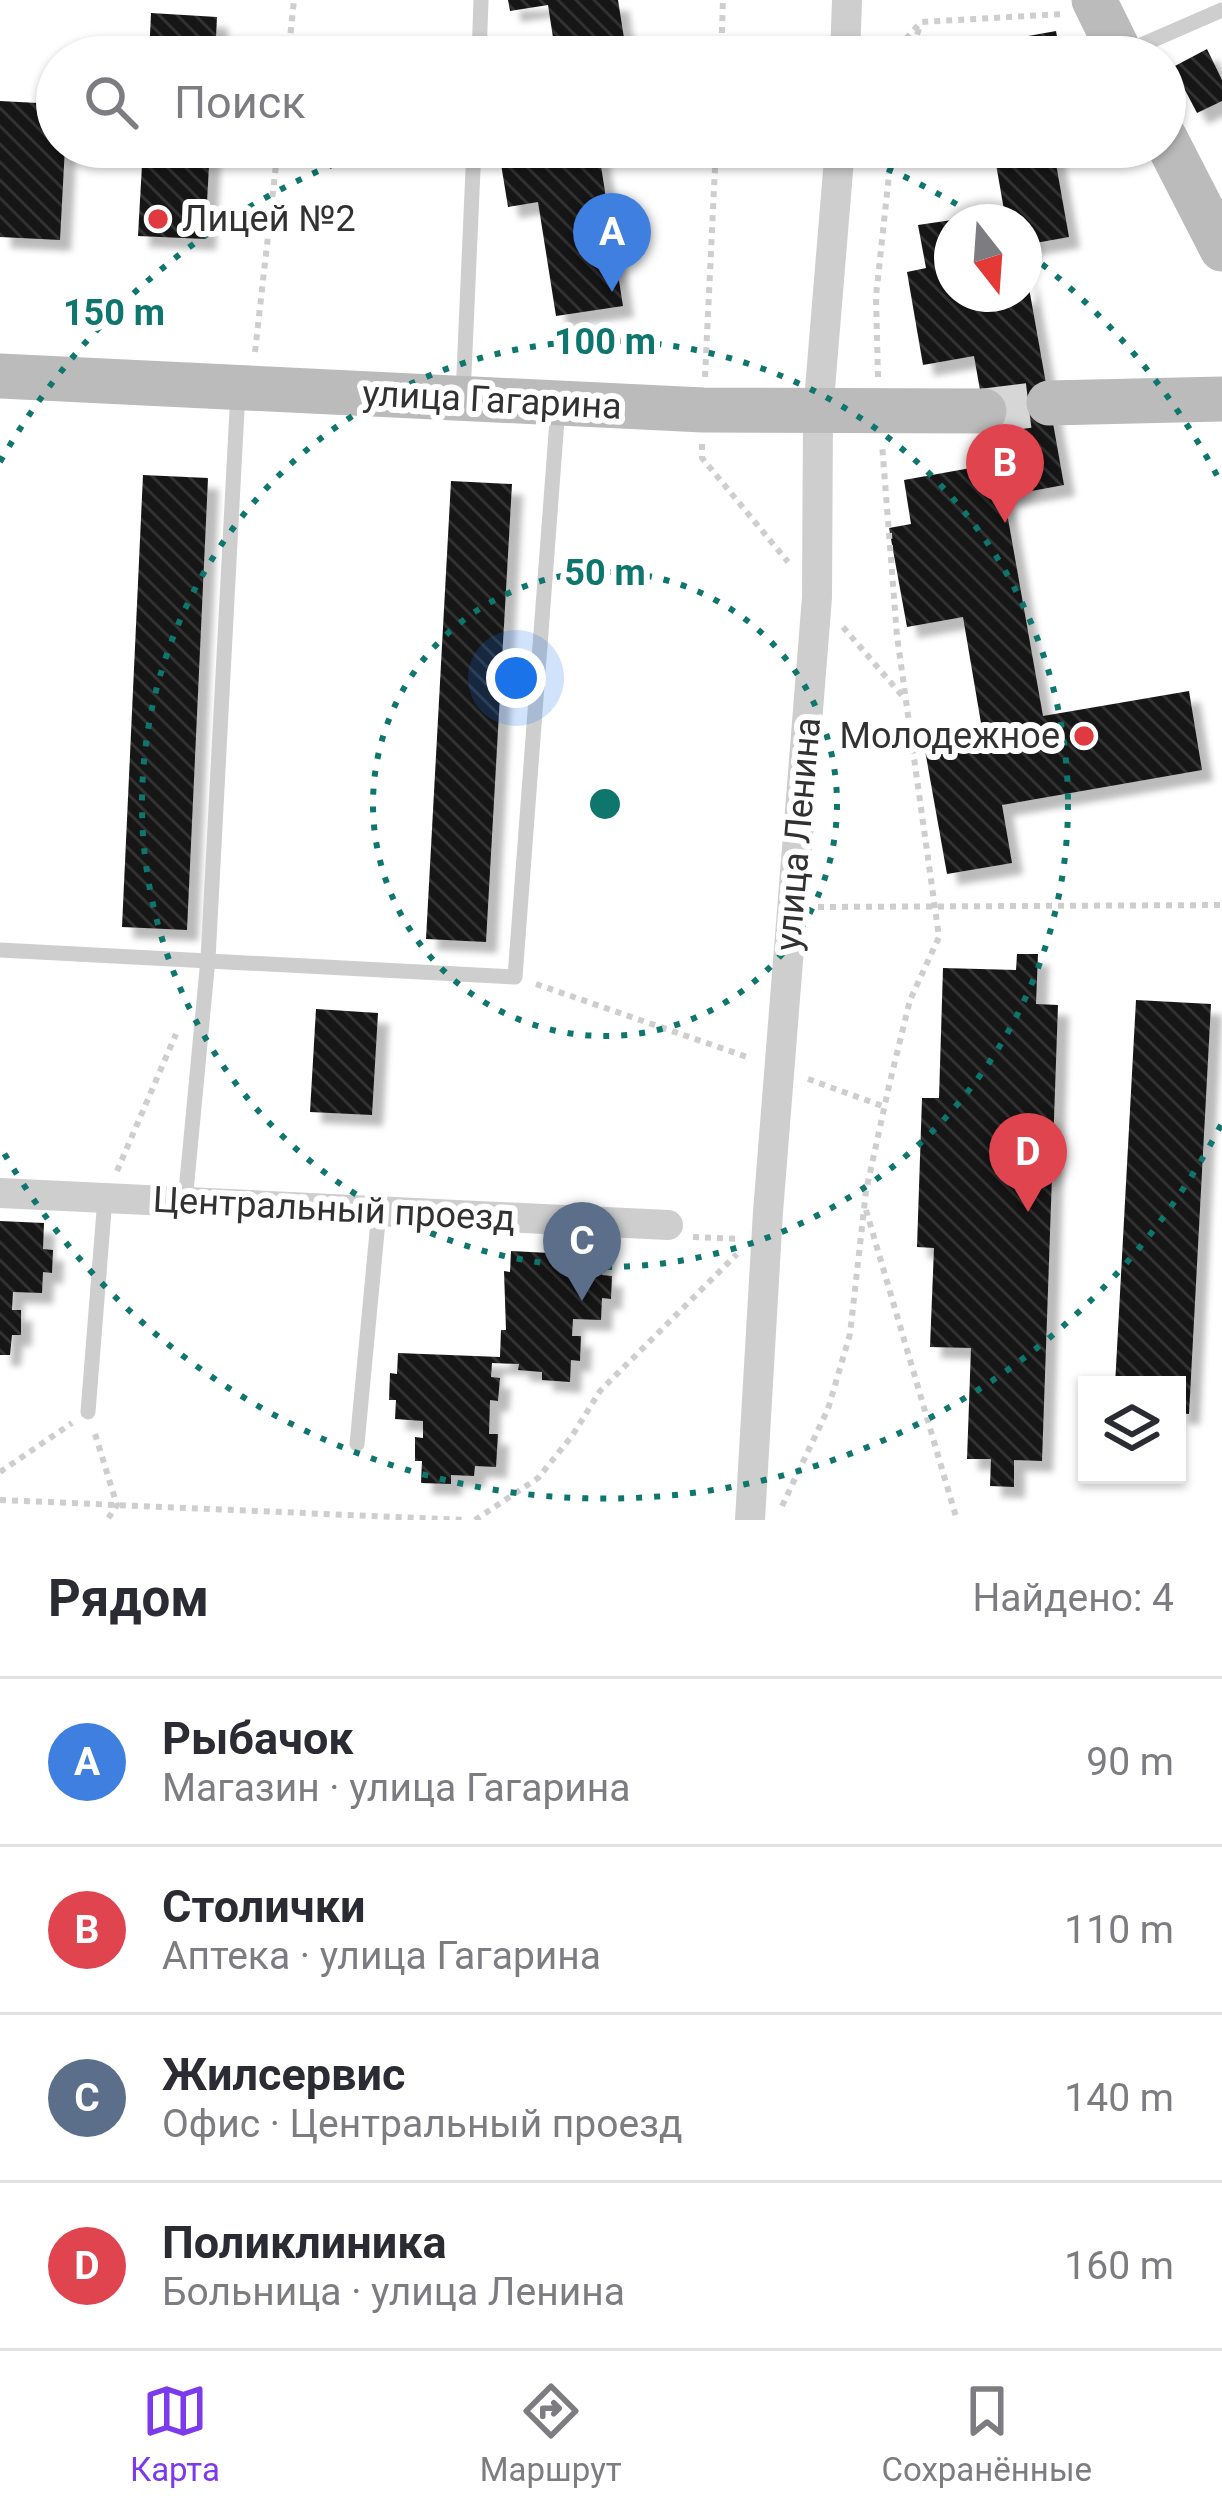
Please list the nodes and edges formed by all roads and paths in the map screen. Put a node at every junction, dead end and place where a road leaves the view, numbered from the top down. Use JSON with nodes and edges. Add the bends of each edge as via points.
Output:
{"nodes":[{"id":1,"x":294,"y":0,"type":"edge"},
{"id":2,"x":481,"y":0,"type":"edge"},
{"id":3,"x":724,"y":0,"type":"edge"},
{"id":4,"x":847,"y":0,"type":"edge"},
{"id":5,"x":1097,"y":6,"type":"edge"},
{"id":6,"x":1222,"y":10,"type":"edge"},
{"id":7,"x":921,"y":22,"type":"junction"},
{"id":8,"x":290,"y":36,"type":"edge"},
{"id":9,"x":479,"y":36,"type":"edge"},
{"id":10,"x":722,"y":36,"type":"edge"},
{"id":11,"x":846,"y":36,"type":"edge"},
{"id":12,"x":909,"y":36,"type":"edge"},
{"id":13,"x":916,"y":36,"type":"edge"},
{"id":14,"x":1112,"y":36,"type":"edge"},
{"id":15,"x":1164,"y":36,"type":"edge"},
{"id":16,"x":275,"y":168,"type":"edge"},
{"id":17,"x":473,"y":168,"type":"edge"},
{"id":18,"x":715,"y":168,"type":"edge"},
{"id":19,"x":838,"y":168,"type":"edge"},
{"id":20,"x":890,"y":168,"type":"edge"},
{"id":21,"x":1180,"y":168,"type":"edge"},
{"id":22,"x":1222,"y":249,"type":"edge"},
{"id":23,"x":0,"y":376,"type":"edge"},
{"id":24,"x":245,"y":388,"type":"junction"},
{"id":25,"x":1222,"y":398,"type":"edge"},
{"id":26,"x":463,"y":399,"type":"junction"},
{"id":27,"x":1049,"y":403,"type":"tunnel mouth"},
{"id":28,"x":558,"y":404,"type":"junction"},
{"id":29,"x":704,"y":410,"type":"junction"},
{"id":30,"x":984,"y":411,"type":"tunnel mouth"},
{"id":31,"x":879,"y":412,"type":"junction"},
{"id":32,"x":818,"y":413,"type":"junction"},
{"id":33,"x":702,"y":458,"type":"dead end"},
{"id":34,"x":1222,"y":905,"type":"edge"},
{"id":35,"x":937,"y":907,"type":"junction"},
{"id":36,"x":793,"y":908,"type":"junction"},
{"id":37,"x":0,"y":950,"type":"edge"},
{"id":38,"x":208,"y":959,"type":"junction"},
{"id":39,"x":515,"y":977,"type":"junction"},
{"id":40,"x":180,"y":1024,"type":"dead end"},
{"id":41,"x":780,"y":1069,"type":"junction"},
{"id":42,"x":885,"y":1107,"type":"junction"},
{"id":43,"x":0,"y":1193,"type":"edge"},
{"id":44,"x":105,"y":1198,"type":"junction"},
{"id":45,"x":184,"y":1202,"type":"junction"},
{"id":46,"x":865,"y":1207,"type":"junction"},
{"id":47,"x":379,"y":1211,"type":"junction"},
{"id":48,"x":668,"y":1225,"type":"dead end"},
{"id":49,"x":752,"y":1239,"type":"dead end"},
{"id":50,"x":88,"y":1412,"type":"junction"},
{"id":51,"x":357,"y":1444,"type":"dead end"},
{"id":52,"x":0,"y":1472,"type":"edge"},
{"id":53,"x":0,"y":1500,"type":"edge"},
{"id":54,"x":117,"y":1505,"type":"junction"},
{"id":55,"x":396,"y":1518,"type":"edge"},
{"id":56,"x":107,"y":1520,"type":"edge"},
{"id":57,"x":470,"y":1520,"type":"edge"},
{"id":58,"x":750,"y":1520,"type":"edge"},
{"id":59,"x":776,"y":1520,"type":"edge"},
{"id":60,"x":957,"y":1520,"type":"edge"}],
"edges":[{"from":1,"to":8,"type":"path"},
{"from":2,"to":9,"type":"lane"},
{"from":3,"to":10,"type":"path"},
{"from":4,"to":11,"type":"street"},
{"from":5,"to":7,"type":"path"},
{"from":5,"to":14,"type":"street"},
{"from":6,"to":15,"type":"lane"},
{"from":7,"to":12,"type":"path"},
{"from":7,"to":13,"type":"path"},
{"from":16,"to":24,"type":"path"},
{"from":17,"to":26,"type":"lane"},
{"from":18,"to":29,"type":"path"},
{"from":19,"to":32,"type":"street","name":"улица Ленина"},
{"from":20,"to":31,"type":"path","via":[[876,296]]},
{"from":21,"to":22,"type":"street"},
{"from":23,"to":24,"type":"street","name":"улица Гагарина"},
{"from":24,"to":26,"type":"street","name":"улица Гагарина"},
{"from":24,"to":38,"type":"lane"},
{"from":25,"to":27,"type":"street"},
{"from":26,"to":28,"type":"street","name":"улица Гагарина"},
{"from":28,"to":29,"type":"street","name":"улица Гагарина"},
{"from":28,"to":39,"type":"lane"},
{"from":29,"to":32,"type":"street","name":"улица Гагарина"},
{"from":29,"to":33,"type":"path"},
{"from":30,"to":31,"type":"street","name":"улица Гагарина"},
{"from":31,"to":32,"type":"street","name":"улица Гагарина"},
{"from":31,"to":35,"type":"path","via":[[897,636]]},
{"from":32,"to":36,"type":"street","name":"улица Ленина","via":[[818,597]]},
{"from":34,"to":35,"type":"path"},
{"from":35,"to":36,"type":"path"},
{"from":35,"to":42,"type":"path","via":[[939,937],[910,1000]]},
{"from":36,"to":41,"type":"street","name":"улица Ленина"},
{"from":37,"to":38,"type":"lane"},
{"from":38,"to":39,"type":"lane"},
{"from":38,"to":45,"type":"lane"},
{"from":39,"to":41,"type":"path"},
{"from":40,"to":44,"type":"path"},
{"from":41,"to":42,"type":"path"},
{"from":41,"to":58,"type":"street","name":"улица Ленина"},
{"from":42,"to":46,"type":"path"},
{"from":43,"to":44,"type":"street","name":"Центральный проезд"},
{"from":44,"to":45,"type":"street","name":"Центральный проезд"},
{"from":44,"to":50,"type":"lane"},
{"from":45,"to":47,"type":"street","name":"Центральный проезд"},
{"from":46,"to":59,"type":"path","via":[[850,1334],[828,1409]]},
{"from":46,"to":60,"type":"path"},
{"from":47,"to":48,"type":"street","name":"Центральный проезд"},
{"from":47,"to":51,"type":"lane"},
{"from":49,"to":57,"type":"path","via":[[600,1391],[538,1478]]},
{"from":50,"to":52,"type":"path"},
{"from":50,"to":54,"type":"path"},
{"from":53,"to":54,"type":"path"},
{"from":54,"to":55,"type":"path"},
{"from":54,"to":56,"type":"path"},
{"from":55,"to":57,"type":"path"}]}
